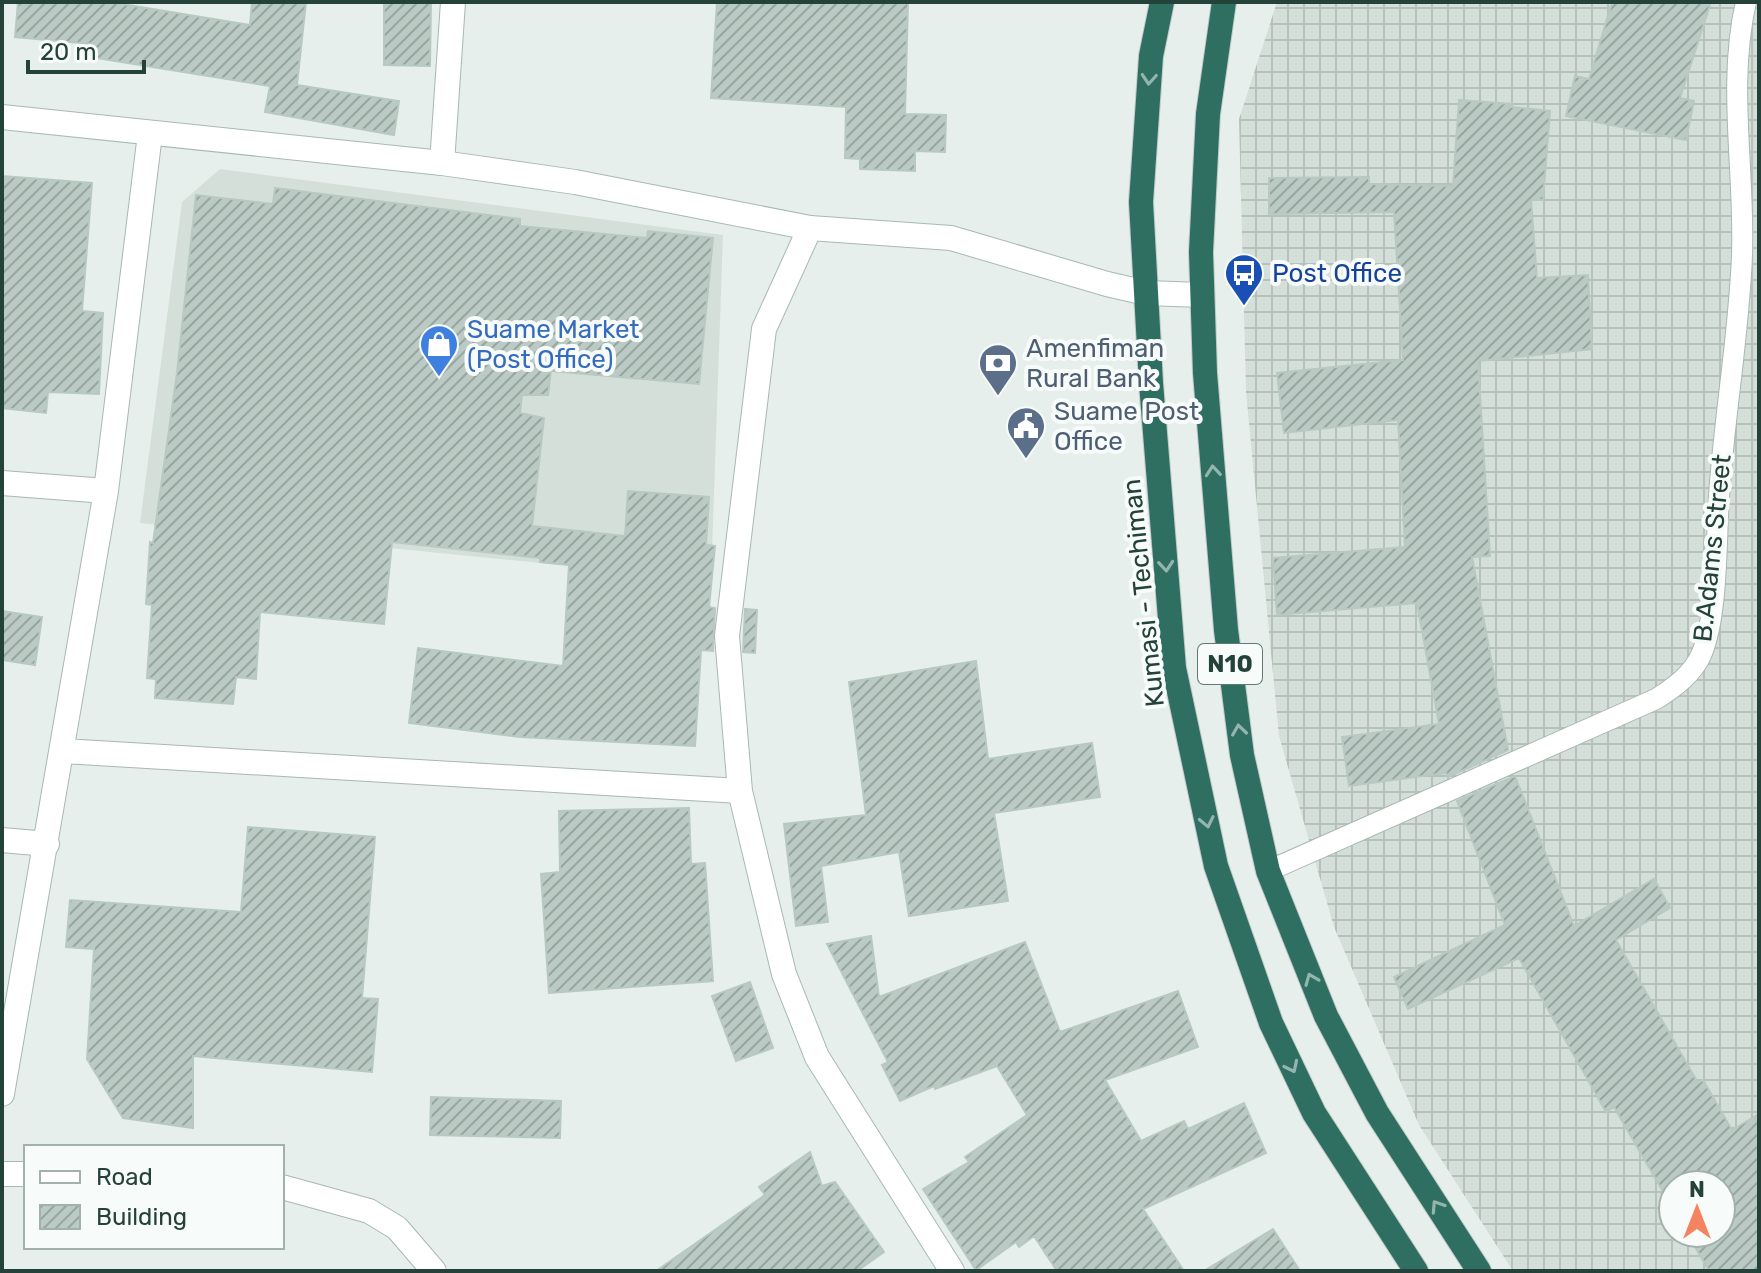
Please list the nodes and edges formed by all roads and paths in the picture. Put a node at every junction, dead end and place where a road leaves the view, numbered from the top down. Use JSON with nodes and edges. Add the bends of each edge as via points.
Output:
{"nodes":[{"id":1,"x":453,"y":2,"type":"edge"},
{"id":2,"x":1162,"y":2,"type":"edge"},
{"id":3,"x":1224,"y":2,"type":"edge"},
{"id":4,"x":1746,"y":2,"type":"edge"},
{"id":5,"x":2,"y":117,"type":"edge"},
{"id":6,"x":150,"y":134,"type":"junction"},
{"id":7,"x":442,"y":163,"type":"junction"},
{"id":8,"x":810,"y":228,"type":"junction"},
{"id":9,"x":1146,"y":293,"type":"junction"},
{"id":10,"x":1202,"y":295,"type":"junction"},
{"id":11,"x":2,"y":483,"type":"edge"},
{"id":12,"x":106,"y":491,"type":"junction"},
{"id":13,"x":63,"y":751,"type":"junction"},
{"id":14,"x":740,"y":791,"type":"junction"},
{"id":15,"x":2,"y":840,"type":"edge"},
{"id":16,"x":47,"y":844,"type":"junction"},
{"id":17,"x":1268,"y":871,"type":"junction"},
{"id":18,"x":2,"y":1094,"type":"edge"},
{"id":19,"x":2,"y":1174,"type":"edge"},
{"id":20,"x":24,"y":1174,"type":"edge"},
{"id":21,"x":284,"y":1188,"type":"edge"},
{"id":22,"x":434,"y":1271,"type":"edge"},
{"id":23,"x":952,"y":1271,"type":"edge"},
{"id":24,"x":1416,"y":1271,"type":"edge"},
{"id":25,"x":1479,"y":1271,"type":"edge"}],
"edges":[{"from":1,"to":7,"type":"street"},
{"from":2,"to":9,"type":"highway","name":"Kumasi - Techiman","number":"N10","one_way":true,"via":[[1151,56],[1141,202]]},
{"from":3,"to":10,"type":"highway","number":"N10","via":[[1208,114]]},
{"from":4,"to":17,"type":"lane","name":"B.Adams Street","via":[[1737,82],[1742,259],[1713,595],[1702,653],[1682,682],[1656,699]]},
{"from":5,"to":6,"type":"street"},
{"from":6,"to":7,"type":"street"},
{"from":6,"to":12,"type":"street"},
{"from":7,"to":8,"type":"street","via":[[575,182]]},
{"from":8,"to":9,"type":"street","via":[[951,238]]},
{"from":8,"to":14,"type":"street","via":[[762,344],[727,636]]},
{"from":9,"to":10,"type":"street"},
{"from":9,"to":24,"type":"highway","name":"Kumasi - Techiman","number":"N10","one_way":true,"via":[[1174,668],[1216,866],[1271,1023],[1314,1113]]},
{"from":17,"to":10,"type":"highway","number":"N10","one_way":true,"via":[[1242,755],[1226,630]]},
{"from":11,"to":12,"type":"street"},
{"from":12,"to":13,"type":"street"},
{"from":13,"to":14,"type":"street"},
{"from":13,"to":16,"type":"street"},
{"from":14,"to":23,"type":"street","via":[[784,974],[817,1057]]},
{"from":15,"to":16,"type":"street"},
{"from":16,"to":18,"type":"street"},
{"from":25,"to":17,"type":"highway","number":"N10","one_way":true,"via":[[1377,1113],[1326,1016]]},
{"from":19,"to":20,"type":"street"},
{"from":21,"to":22,"type":"street","via":[[369,1211],[397,1228]]}]}
